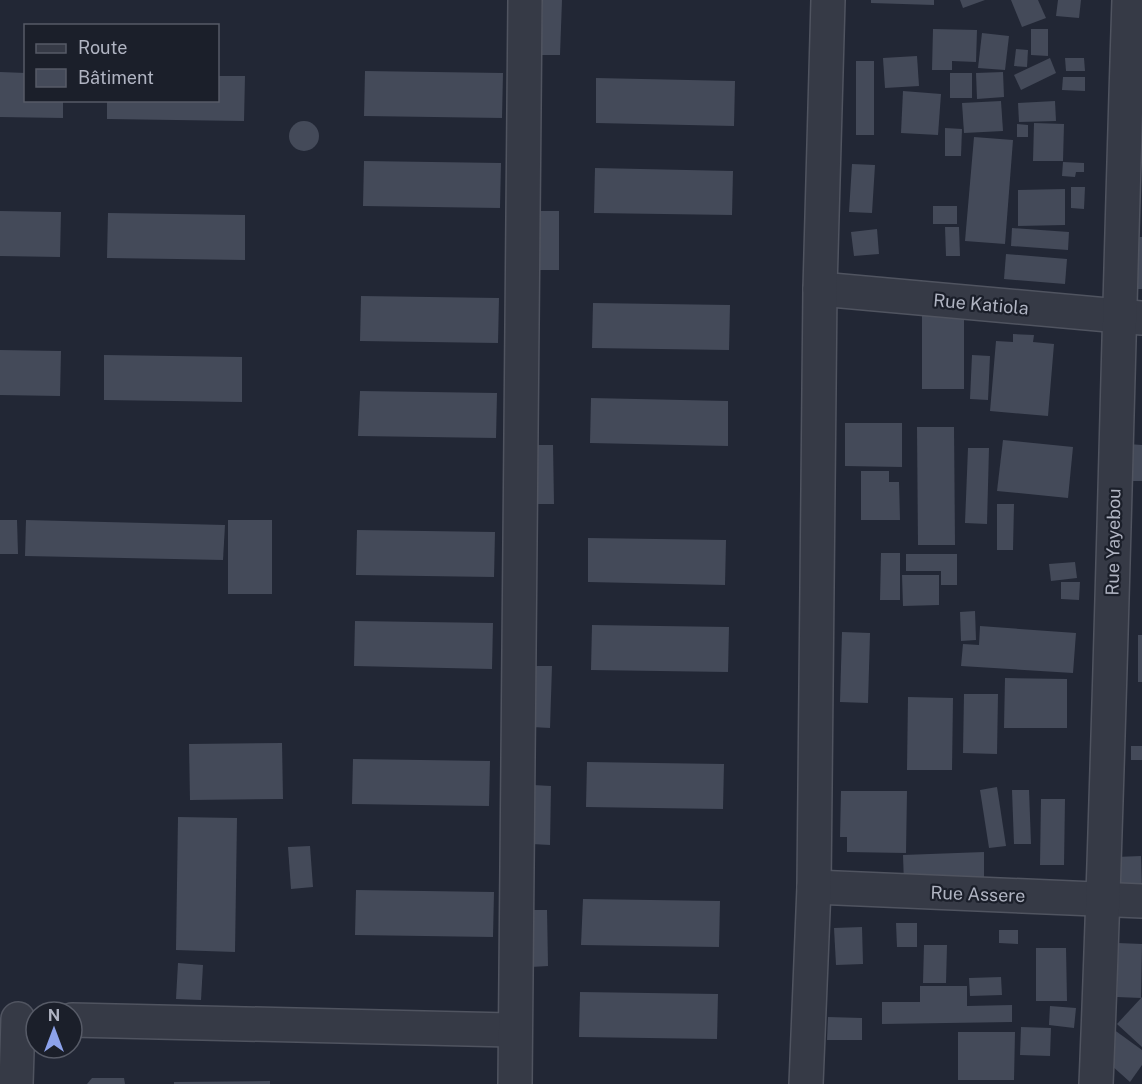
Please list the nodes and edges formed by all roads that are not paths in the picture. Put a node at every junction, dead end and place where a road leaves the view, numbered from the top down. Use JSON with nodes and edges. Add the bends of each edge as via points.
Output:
{"nodes":[{"id":1,"x":525,"y":0,"type":"edge"},
{"id":2,"x":828,"y":0,"type":"edge"},
{"id":3,"x":1129,"y":0,"type":"edge"},
{"id":4,"x":820,"y":289,"type":"junction"},
{"id":5,"x":1130,"y":317,"type":"edge"},
{"id":6,"x":814,"y":887,"type":"junction"},
{"id":7,"x":1104,"y":899,"type":"junction"},
{"id":8,"x":1142,"y":900,"type":"edge"},
{"id":9,"x":18,"y":1019,"type":"edge"},
{"id":10,"x":84,"y":1020,"type":"edge"},
{"id":11,"x":515,"y":1030,"type":"junction"},
{"id":12,"x":16,"y":1084,"type":"edge"},
{"id":13,"x":515,"y":1084,"type":"edge"},
{"id":14,"x":806,"y":1084,"type":"edge"},
{"id":15,"x":1096,"y":1084,"type":"edge"}],
"edges":[{"from":1,"to":11,"type":"street"},
{"from":2,"to":4,"type":"street"},
{"from":3,"to":5,"type":"street","name":"Rue Yayebou"},
{"from":4,"to":5,"type":"street","name":"Rue Katiola"},
{"from":4,"to":6,"type":"street"},
{"from":5,"to":7,"type":"street","name":"Rue Yayebou"},
{"from":6,"to":7,"type":"street","name":"Rue Assere"},
{"from":6,"to":14,"type":"street"},
{"from":7,"to":8,"type":"street","name":"Rue Assere"},
{"from":7,"to":15,"type":"street","name":"Rue Yayebou"},
{"from":9,"to":12,"type":"street"},
{"from":10,"to":11,"type":"street"},
{"from":11,"to":13,"type":"street"}]}
